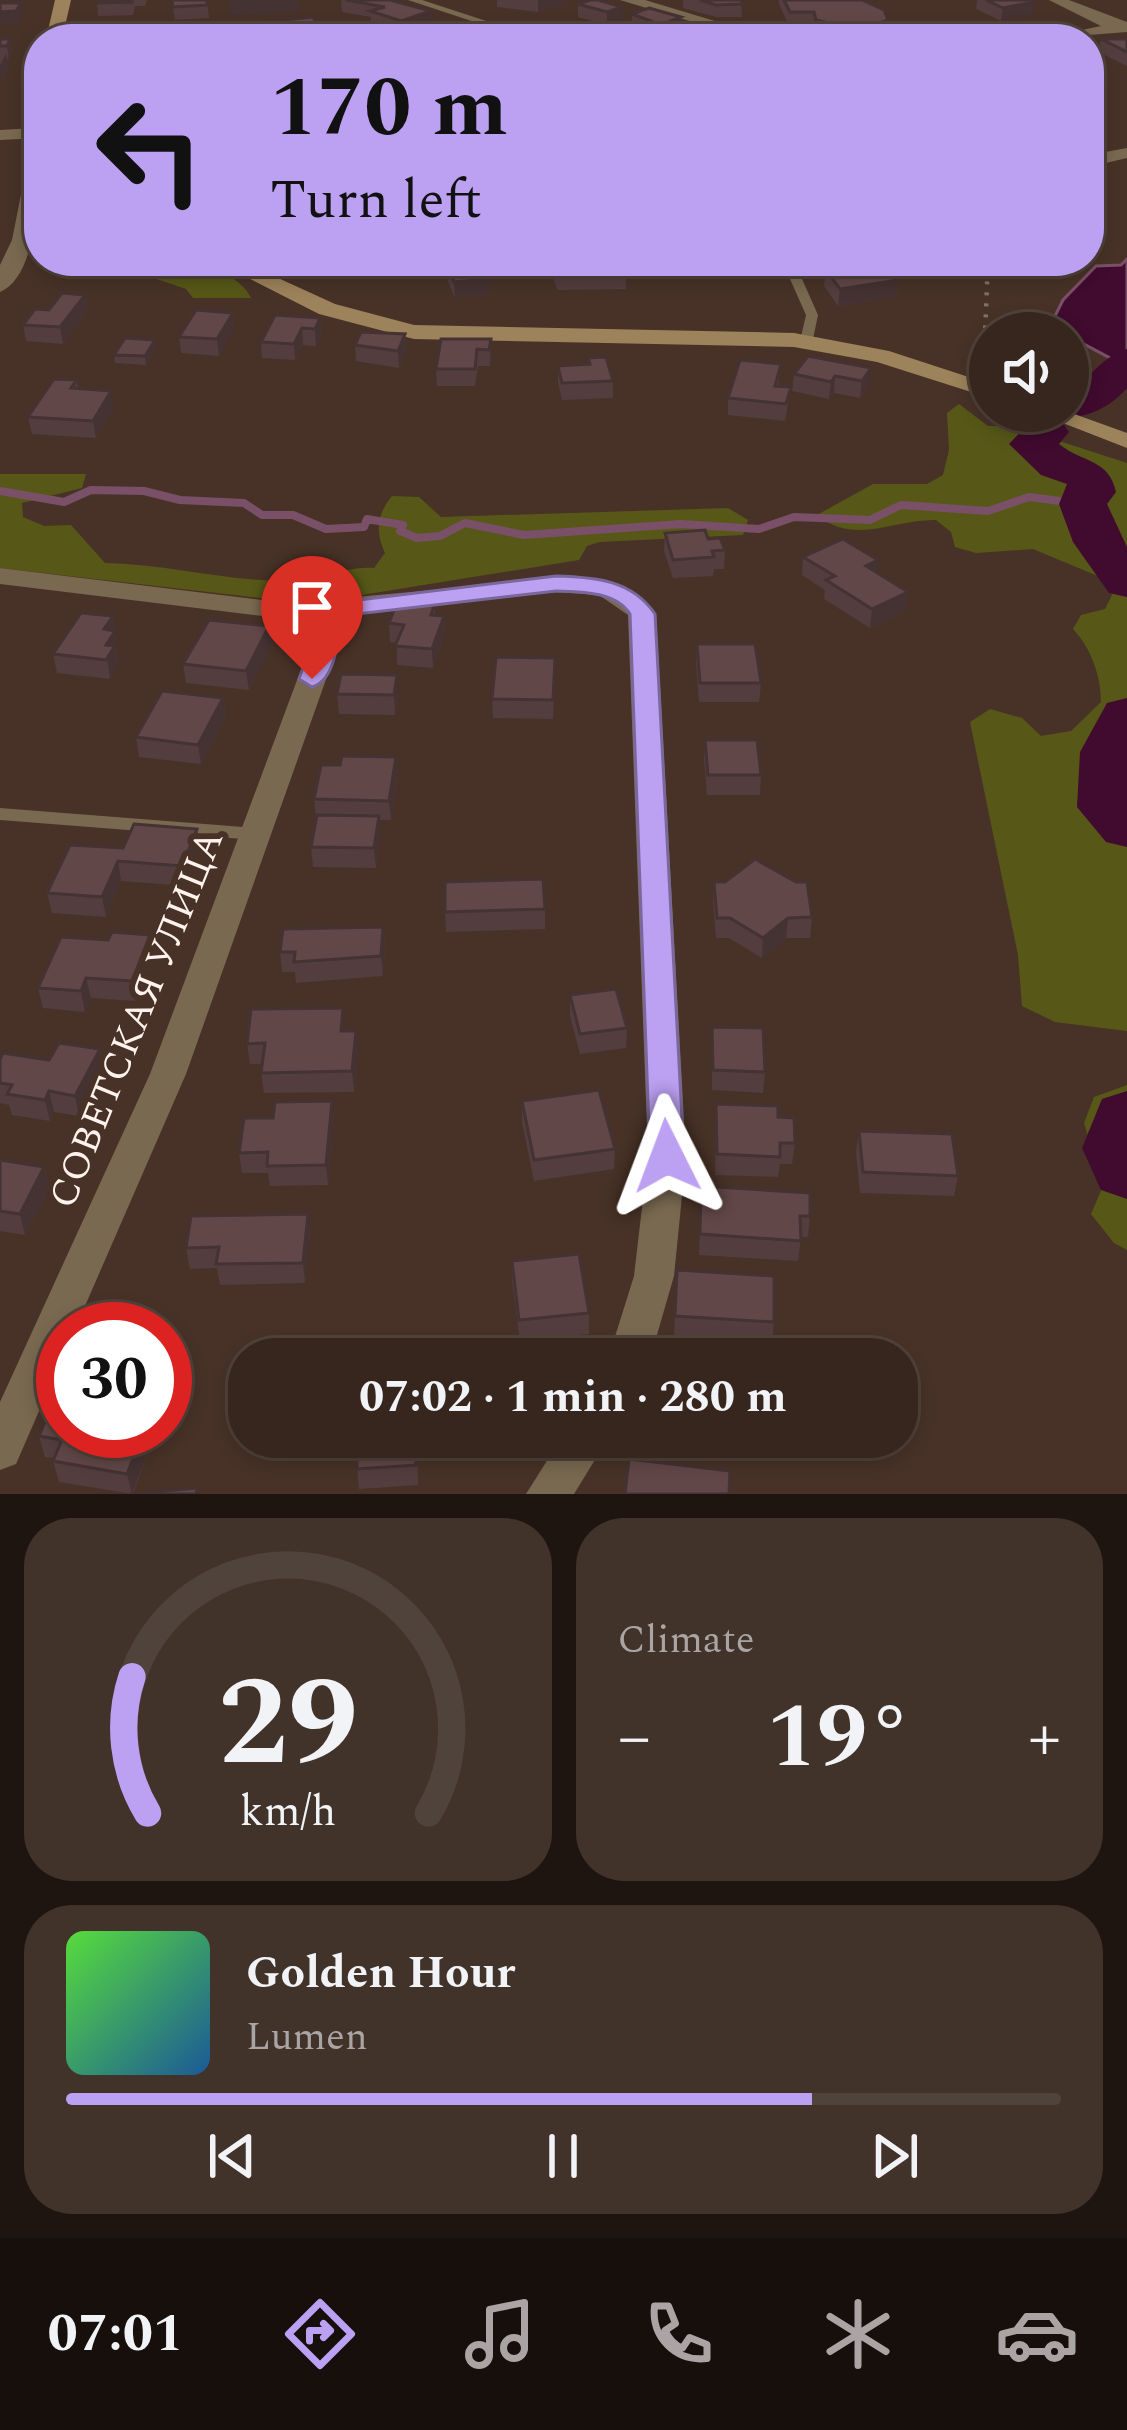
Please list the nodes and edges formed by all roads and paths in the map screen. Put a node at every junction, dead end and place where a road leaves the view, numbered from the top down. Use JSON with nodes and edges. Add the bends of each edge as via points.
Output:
{"nodes":[{"id":1,"x":412,"y":0,"type":"edge"},
{"id":2,"x":628,"y":0,"type":"edge"},
{"id":3,"x":1057,"y":0,"type":"edge"},
{"id":4,"x":488,"y":24,"type":"edge"},
{"id":5,"x":714,"y":24,"type":"edge"},
{"id":6,"x":1123,"y":28,"type":"edge"},
{"id":7,"x":24,"y":240,"type":"edge"},
{"id":8,"x":257,"y":276,"type":"edge"},
{"id":9,"x":795,"y":276,"type":"edge"},
{"id":10,"x":987,"y":276,"type":"edge"},
{"id":11,"x":0,"y":286,"type":"edge"},
{"id":12,"x":807,"y":341,"type":"junction"},
{"id":13,"x":958,"y":359,"type":"dead end"},
{"id":14,"x":969,"y":384,"type":"edge"},
{"id":15,"x":1089,"y":427,"type":"edge"},
{"id":16,"x":1127,"y":441,"type":"edge"},
{"id":17,"x":0,"y":576,"type":"edge"},
{"id":18,"x":326,"y":610,"type":"junction"},
{"id":19,"x":0,"y":814,"type":"edge"},
{"id":20,"x":256,"y":834,"type":"junction"},
{"id":21,"x":635,"y":1338,"type":"edge"},
{"id":22,"x":0,"y":1450,"type":"edge"},
{"id":23,"x":572,"y":1458,"type":"edge"},
{"id":24,"x":548,"y":1494,"type":"edge"}],
"edges":[{"from":1,"to":4,"type":"lane"},
{"from":2,"to":5,"type":"street"},
{"from":3,"to":6,"type":"street"},
{"from":7,"to":11,"type":"street"},
{"from":8,"to":12,"type":"street","via":[[327,309],[414,332]]},
{"from":9,"to":12,"type":"lane","via":[[812,315]]},
{"from":10,"to":13,"type":"path","via":[[984,359]]},
{"from":12,"to":14,"type":"street"},
{"from":15,"to":16,"type":"street"},
{"from":17,"to":18,"type":"street"},
{"from":18,"to":20,"type":"street","name":"СОВЕТСКАЯ УЛИЦА","via":[[326,640]]},
{"from":18,"to":21,"type":"street","via":[[514,585],[592,585],[632,599],[642,614],[667,1156],[654,1276]]},
{"from":19,"to":20,"type":"lane"},
{"from":20,"to":22,"type":"street","name":"СОВЕТСКАЯ УЛИЦА","via":[[168,1074]]},
{"from":23,"to":24,"type":"street"}]}
